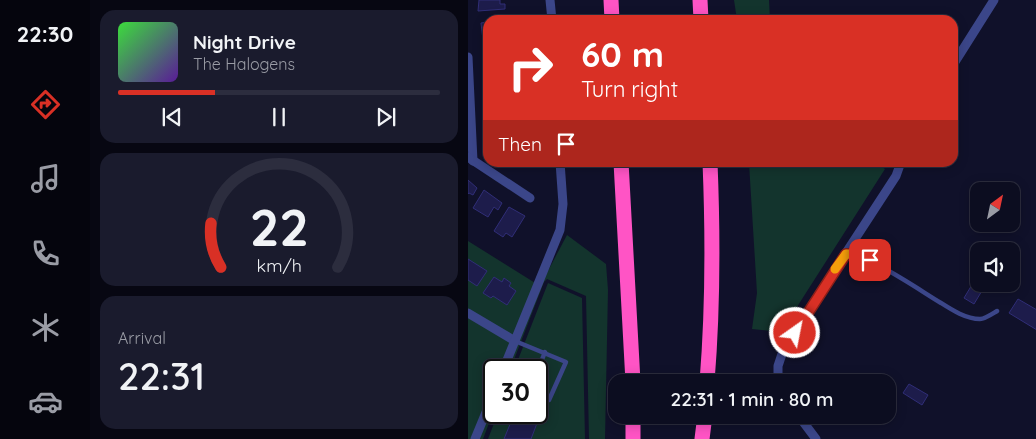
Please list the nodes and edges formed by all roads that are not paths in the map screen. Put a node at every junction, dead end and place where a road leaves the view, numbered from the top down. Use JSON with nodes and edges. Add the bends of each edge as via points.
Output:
{"nodes":[{"id":1,"x":550,"y":0,"type":"edge"},
{"id":2,"x":611,"y":0,"type":"edge"},
{"id":3,"x":700,"y":0,"type":"edge"},
{"id":4,"x":994,"y":0,"type":"edge"},
{"id":5,"x":552,"y":15,"type":"edge"},
{"id":6,"x":612,"y":15,"type":"edge"},
{"id":7,"x":701,"y":15,"type":"edge"},
{"id":8,"x":468,"y":57,"type":"edge"},
{"id":9,"x":958,"y":57,"type":"edge"},
{"id":10,"x":470,"y":159,"type":"edge"},
{"id":11,"x":560,"y":167,"type":"edge"},
{"id":12,"x":621,"y":167,"type":"edge"},
{"id":13,"x":710,"y":167,"type":"edge"},
{"id":14,"x":899,"y":167,"type":"edge"},
{"id":15,"x":530,"y":198,"type":"dead end"},
{"id":16,"x":846,"y":254,"type":"junction"},
{"id":17,"x":997,"y":311,"type":"dead end"},
{"id":18,"x":468,"y":313,"type":"edge"},
{"id":19,"x":515,"y":341,"type":"junction"},
{"id":20,"x":545,"y":352,"type":"junction"},
{"id":21,"x":508,"y":359,"type":"edge"},
{"id":22,"x":542,"y":359,"type":"edge"},
{"id":23,"x":633,"y":374,"type":"edge"},
{"id":24,"x":707,"y":374,"type":"edge"},
{"id":25,"x":778,"y":374,"type":"edge"},
{"id":26,"x":549,"y":400,"type":"dead end"},
{"id":27,"x":483,"y":421,"type":"edge"},
{"id":28,"x":633,"y":424,"type":"edge"},
{"id":29,"x":704,"y":424,"type":"edge"},
{"id":30,"x":805,"y":424,"type":"edge"},
{"id":31,"x":476,"y":439,"type":"edge"},
{"id":32,"x":633,"y":439,"type":"edge"},
{"id":33,"x":702,"y":439,"type":"edge"},
{"id":34,"x":816,"y":439,"type":"edge"}],
"edges":[{"from":1,"to":5,"type":"street"},
{"from":2,"to":6,"type":"highway"},
{"from":3,"to":7,"type":"highway"},
{"from":4,"to":9,"type":"street"},
{"from":8,"to":10,"type":"street"},
{"from":10,"to":15,"type":"street"},
{"from":11,"to":19,"type":"street","via":[[563,204],[560,230]]},
{"from":12,"to":23,"type":"highway"},
{"from":13,"to":24,"type":"highway","via":[[712,299]]},
{"from":14,"to":16,"type":"street"},
{"from":16,"to":17,"type":"lane","via":[[870,260],[954,311],[982,319]]},
{"from":16,"to":25,"type":"street","via":[[784,348]]},
{"from":18,"to":19,"type":"street"},
{"from":19,"to":20,"type":"lane"},
{"from":19,"to":21,"type":"street"},
{"from":20,"to":22,"type":"lane"},
{"from":20,"to":26,"type":"lane","via":[[566,362]]},
{"from":27,"to":31,"type":"street"},
{"from":28,"to":32,"type":"highway"},
{"from":29,"to":33,"type":"highway"},
{"from":30,"to":34,"type":"street"}]}
